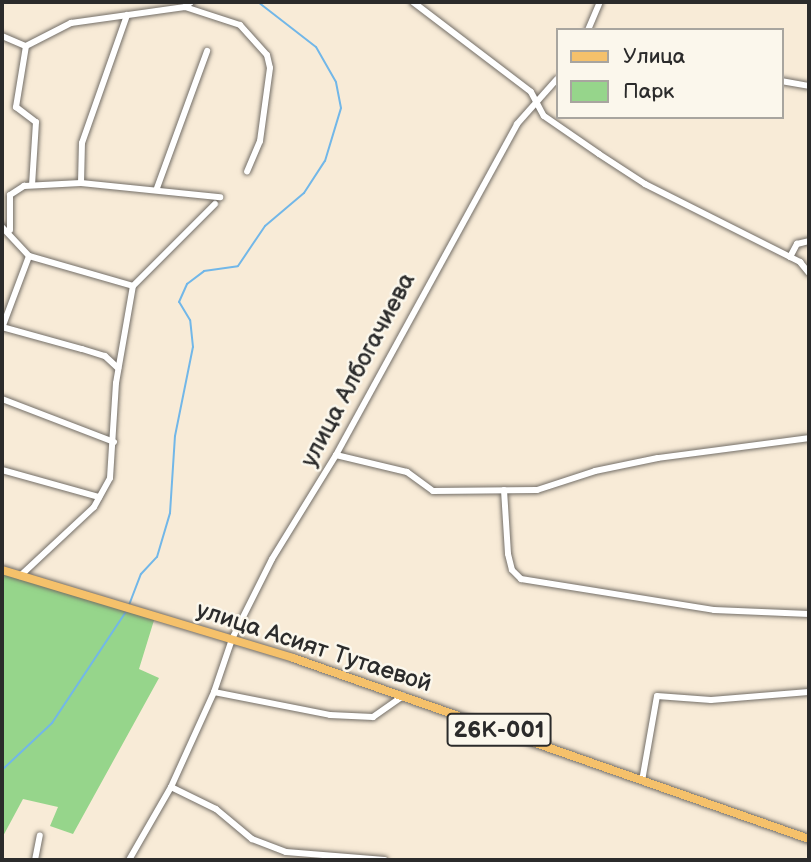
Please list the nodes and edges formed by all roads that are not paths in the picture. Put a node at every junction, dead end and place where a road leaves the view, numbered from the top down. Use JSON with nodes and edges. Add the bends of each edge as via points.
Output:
{"nodes":[{"id":1,"x":191,"y":2,"type":"edge"},
{"id":2,"x":412,"y":2,"type":"edge"},
{"id":3,"x":600,"y":2,"type":"edge"},
{"id":4,"x":185,"y":7,"type":"junction"},
{"id":5,"x":127,"y":15,"type":"junction"},
{"id":6,"x":588,"y":28,"type":"edge"},
{"id":7,"x":2,"y":36,"type":"edge"},
{"id":8,"x":26,"y":46,"type":"junction"},
{"id":9,"x":207,"y":51,"type":"dead end"},
{"id":10,"x":556,"y":80,"type":"edge"},
{"id":11,"x":783,"y":80,"type":"edge"},
{"id":12,"x":809,"y":86,"type":"edge"},
{"id":13,"x":538,"y":102,"type":"junction"},
{"id":14,"x":247,"y":171,"type":"dead end"},
{"id":15,"x":81,"y":183,"type":"junction"},
{"id":16,"x":32,"y":185,"type":"junction"},
{"id":17,"x":157,"y":188,"type":"junction"},
{"id":18,"x":220,"y":197,"type":"dead end"},
{"id":19,"x":215,"y":204,"type":"dead end"},
{"id":20,"x":2,"y":227,"type":"edge"},
{"id":21,"x":10,"y":230,"type":"junction"},
{"id":22,"x":809,"y":241,"type":"edge"},
{"id":23,"x":29,"y":256,"type":"junction"},
{"id":24,"x":790,"y":257,"type":"junction"},
{"id":25,"x":809,"y":273,"type":"edge"},
{"id":26,"x":133,"y":286,"type":"junction"},
{"id":27,"x":2,"y":328,"type":"edge"},
{"id":28,"x":118,"y":368,"type":"junction"},
{"id":29,"x":2,"y":399,"type":"edge"},
{"id":30,"x":809,"y":438,"type":"edge"},
{"id":31,"x":114,"y":442,"type":"junction"},
{"id":32,"x":336,"y":455,"type":"junction"},
{"id":33,"x":2,"y":470,"type":"edge"},
{"id":34,"x":505,"y":490,"type":"junction"},
{"id":35,"x":99,"y":497,"type":"junction"},
{"id":36,"x":2,"y":570,"type":"edge"},
{"id":37,"x":20,"y":576,"type":"junction"},
{"id":38,"x":809,"y":614,"type":"edge"},
{"id":39,"x":232,"y":639,"type":"junction"},
{"id":40,"x":214,"y":692,"type":"junction"},
{"id":41,"x":809,"y":692,"type":"edge"},
{"id":42,"x":403,"y":695,"type":"junction"},
{"id":43,"x":642,"y":781,"type":"junction"},
{"id":44,"x":171,"y":787,"type":"junction"},
{"id":45,"x":40,"y":835,"type":"dead end"},
{"id":46,"x":809,"y":839,"type":"edge"},
{"id":47,"x":313,"y":859,"type":"edge"},
{"id":48,"x":35,"y":860,"type":"edge"},
{"id":49,"x":129,"y":860,"type":"edge"},
{"id":50,"x":385,"y":860,"type":"edge"}],
"edges":[{"from":1,"to":4,"type":"street"},
{"from":2,"to":13,"type":"street"},
{"from":3,"to":6,"type":"street"},
{"from":4,"to":5,"type":"street"},
{"from":4,"to":14,"type":"street","via":[[240,25],[267,55],[270,68],[260,141]]},
{"from":5,"to":8,"type":"street","via":[[71,23]]},
{"from":5,"to":15,"type":"street","via":[[82,143]]},
{"from":7,"to":8,"type":"street"},
{"from":8,"to":16,"type":"street","via":[[16,107],[36,122]]},
{"from":9,"to":17,"type":"street"},
{"from":10,"to":13,"type":"street","name":"улица Албогачиева"},
{"from":11,"to":12,"type":"street"},
{"from":13,"to":24,"type":"street","via":[[544,116],[645,184]]},
{"from":13,"to":32,"type":"street","name":"улица Албогачиева","via":[[517,124],[462,216]]},
{"from":15,"to":16,"type":"street"},
{"from":15,"to":17,"type":"street"},
{"from":16,"to":21,"type":"street","via":[[10,194]]},
{"from":17,"to":18,"type":"street"},
{"from":19,"to":26,"type":"street"},
{"from":20,"to":21,"type":"street"},
{"from":21,"to":23,"type":"street"},
{"from":22,"to":24,"type":"street","via":[[797,244]]},
{"from":23,"to":26,"type":"street"},
{"from":23,"to":27,"type":"street"},
{"from":24,"to":25,"type":"street"},
{"from":26,"to":28,"type":"street"},
{"from":27,"to":28,"type":"street","via":[[94,352]]},
{"from":28,"to":31,"type":"street"},
{"from":29,"to":31,"type":"street"},
{"from":30,"to":34,"type":"street","via":[[658,458],[595,471],[537,490]]},
{"from":31,"to":35,"type":"street","via":[[110,478]]},
{"from":32,"to":34,"type":"street","via":[[407,472],[433,491]]},
{"from":32,"to":39,"type":"street","name":"улица Албогачиева","via":[[272,559]]},
{"from":33,"to":35,"type":"street"},
{"from":34,"to":38,"type":"street","via":[[508,554],[512,570],[522,579],[713,610]]},
{"from":35,"to":37,"type":"street","via":[[73,528]]},
{"from":36,"to":37,"type":"main road","name":"улица Асият Тутаевой","number":"26К-001"},
{"from":37,"to":39,"type":"main road","name":"улица Асият Тутаевой","number":"26К-001"},
{"from":39,"to":40,"type":"street","name":"улица Албогачиева"},
{"from":39,"to":42,"type":"main road","name":"улица Асият Тутаевой","number":"26К-001"},
{"from":40,"to":42,"type":"street","via":[[330,715],[373,716]]},
{"from":40,"to":44,"type":"street","name":"улица Албогачиева"},
{"from":41,"to":43,"type":"street","via":[[710,700],[657,696]]},
{"from":42,"to":43,"type":"main road","name":"улица Асият Тутаевой","number":"26К-001"},
{"from":43,"to":46,"type":"main road","name":"улица Асият Тутаевой","number":"26К-001"},
{"from":44,"to":47,"type":"street","via":[[216,809],[251,839]]},
{"from":44,"to":49,"type":"street","name":"улица Албогачиева"},
{"from":45,"to":48,"type":"street"},
{"from":47,"to":50,"type":"street","via":[[360,855]]}]}
